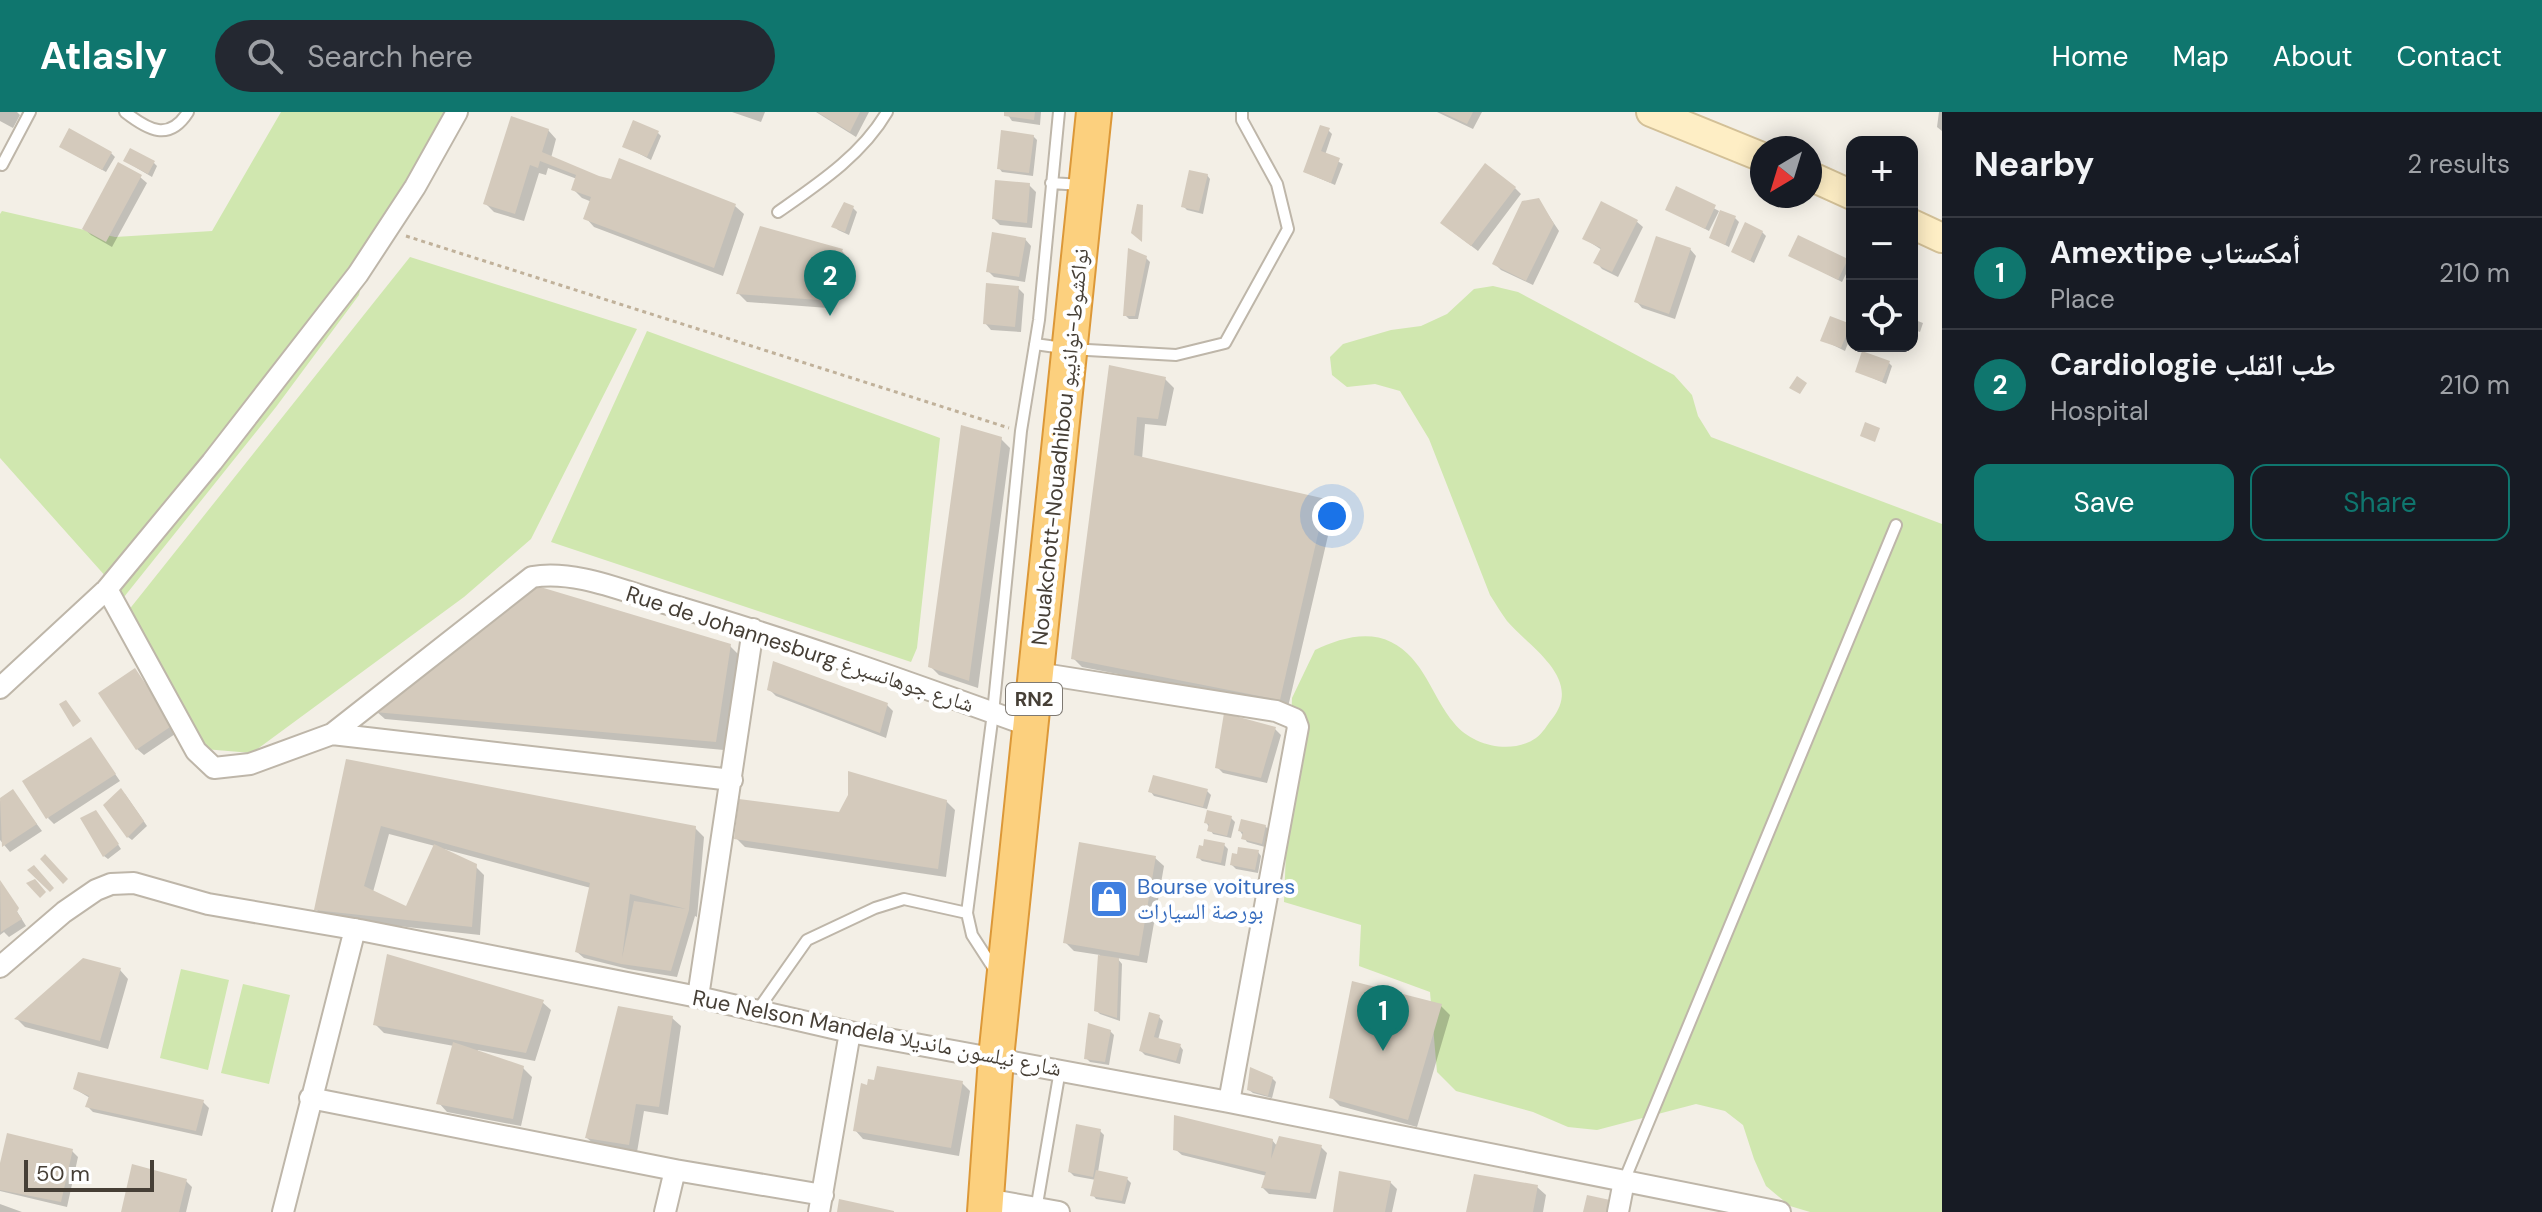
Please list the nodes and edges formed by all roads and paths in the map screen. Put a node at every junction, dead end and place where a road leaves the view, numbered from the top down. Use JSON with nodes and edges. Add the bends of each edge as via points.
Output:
{"nodes":[{"id":1,"x":30,"y":112,"type":"edge"},
{"id":2,"x":125,"y":112,"type":"edge"},
{"id":3,"x":188,"y":112,"type":"edge"},
{"id":4,"x":457,"y":112,"type":"edge"},
{"id":5,"x":887,"y":112,"type":"edge"},
{"id":6,"x":1059,"y":112,"type":"edge"},
{"id":7,"x":1094,"y":112,"type":"edge"},
{"id":8,"x":1242,"y":112,"type":"edge"},
{"id":9,"x":1651,"y":112,"type":"edge"},
{"id":10,"x":1750,"y":152,"type":"edge"},
{"id":11,"x":2,"y":165,"type":"dead end"},
{"id":12,"x":1822,"y":181,"type":"edge"},
{"id":13,"x":1051,"y":183,"type":"junction"},
{"id":14,"x":1087,"y":186,"type":"junction"},
{"id":15,"x":1846,"y":192,"type":"edge"},
{"id":16,"x":778,"y":212,"type":"dead end"},
{"id":17,"x":1918,"y":227,"type":"edge"},
{"id":18,"x":387,"y":231,"type":"junction"},
{"id":19,"x":1942,"y":238,"type":"edge"},
{"id":20,"x":1035,"y":344,"type":"junction"},
{"id":21,"x":1070,"y":349,"type":"junction"},
{"id":22,"x":1021,"y":431,"type":"junction"},
{"id":23,"x":1896,"y":525,"type":"dead end"},
{"id":24,"x":107,"y":589,"type":"junction"},
{"id":25,"x":753,"y":629,"type":"junction"},
{"id":26,"x":1037,"y":673,"type":"junction"},
{"id":27,"x":0,"y":688,"type":"edge"},
{"id":28,"x":993,"y":713,"type":"junction"},
{"id":29,"x":1030,"y":726,"type":"junction"},
{"id":30,"x":332,"y":734,"type":"junction"},
{"id":31,"x":732,"y":780,"type":"junction"},
{"id":32,"x":967,"y":913,"type":"junction"},
{"id":33,"x":355,"y":929,"type":"junction"},
{"id":34,"x":0,"y":967,"type":"edge"},
{"id":35,"x":1004,"y":984,"type":"junction"},
{"id":36,"x":698,"y":997,"type":"junction"},
{"id":37,"x":757,"y":1011,"type":"junction"},
{"id":38,"x":850,"y":1032,"type":"junction"},
{"id":39,"x":996,"y":1058,"type":"junction"},
{"id":40,"x":1060,"y":1070,"type":"junction"},
{"id":41,"x":310,"y":1098,"type":"junction"},
{"id":42,"x":1229,"y":1102,"type":"junction"},
{"id":43,"x":675,"y":1170,"type":"junction"},
{"id":44,"x":1624,"y":1181,"type":"junction"},
{"id":45,"x":821,"y":1204,"type":"edge"},
{"id":46,"x":986,"y":1205,"type":"edge"},
{"id":47,"x":1036,"y":1210,"type":"edge"},
{"id":48,"x":283,"y":1212,"type":"edge"},
{"id":49,"x":665,"y":1212,"type":"edge"},
{"id":50,"x":1059,"y":1212,"type":"edge"},
{"id":51,"x":1618,"y":1212,"type":"edge"},
{"id":52,"x":1780,"y":1212,"type":"edge"}],
"edges":[{"from":1,"to":11,"type":"lane"},
{"from":2,"to":3,"type":"lane","via":[[155,130],[168,130]]},
{"from":4,"to":18,"type":"street"},
{"from":5,"to":16,"type":"lane","via":[[830,176]]},
{"from":6,"to":13,"type":"lane"},
{"from":7,"to":14,"type":"highway","name":"Nouakchott-Nouadhibou نواكشوط-نواذيبو","number":"RN2"},
{"from":8,"to":21,"type":"lane","via":[[1277,184],[1288,229],[1225,343],[1176,355]]},
{"from":9,"to":10,"type":"main road"},
{"from":12,"to":15,"type":"main road"},
{"from":13,"to":14,"type":"lane"},
{"from":13,"to":20,"type":"lane"},
{"from":14,"to":21,"type":"highway","name":"Nouakchott-Nouadhibou نواكشوط-نواذيبو","number":"RN2"},
{"from":17,"to":19,"type":"main road"},
{"from":18,"to":22,"type":"path"},
{"from":18,"to":24,"type":"street","via":[[270,388]]},
{"from":20,"to":21,"type":"lane"},
{"from":20,"to":22,"type":"lane"},
{"from":21,"to":26,"type":"highway","name":"Nouakchott-Nouadhibou نواكشوط-نواذيبو","number":"RN2"},
{"from":22,"to":28,"type":"lane"},
{"from":23,"to":44,"type":"lane"},
{"from":24,"to":27,"type":"street"},
{"from":24,"to":30,"type":"street","name":"Rue de Johannesburg شارع جوهانسبرغ","via":[[196,751],[214,768],[250,764]]},
{"from":25,"to":28,"type":"street","name":"Rue de Johannesburg شارع جوهانسبرغ"},
{"from":25,"to":30,"type":"street","name":"Rue de Johannesburg شارع جوهانسبرغ","via":[[571,577],[532,577]]},
{"from":25,"to":31,"type":"street"},
{"from":26,"to":29,"type":"highway","name":"Nouakchott-Nouadhibou نواكشوط-نواذيبو","number":"RN2"},
{"from":26,"to":42,"type":"street","via":[[1276,711],[1295,719],[1298,727]]},
{"from":28,"to":29,"type":"street","name":"Rue de Johannesburg شارع جوهانسبرغ"},
{"from":28,"to":32,"type":"lane"},
{"from":29,"to":35,"type":"highway","name":"Nouakchott-Nouadhibou نواكشوط-نواذيبو","number":"RN2"},
{"from":30,"to":31,"type":"street"},
{"from":31,"to":36,"type":"street"},
{"from":32,"to":35,"type":"lane","via":[[972,935]]},
{"from":32,"to":37,"type":"lane","via":[[904,899],[875,908],[807,940]]},
{"from":33,"to":34,"type":"street","name":"Rue Nelson Mandela شارع نيلسون مانديلا","via":[[208,904],[134,883],[111,884],[64,912]]},
{"from":33,"to":36,"type":"street","name":"Rue Nelson Mandela شارع نيلسون مانديلا"},
{"from":33,"to":41,"type":"street"},
{"from":35,"to":39,"type":"highway","name":"Nouakchott-Nouadhibou نواكشوط-نواذيبو","number":"RN2"},
{"from":36,"to":37,"type":"street","name":"Rue Nelson Mandela شارع نيلسون مانديلا"},
{"from":37,"to":38,"type":"street","name":"Rue Nelson Mandela شارع نيلسون مانديلا"},
{"from":38,"to":39,"type":"street","name":"Rue Nelson Mandela شارع نيلسون مانديلا"},
{"from":38,"to":45,"type":"street"},
{"from":39,"to":40,"type":"street","name":"Rue Nelson Mandela شارع نيلسون مانديلا"},
{"from":39,"to":46,"type":"highway","name":"Nouakchott-Nouadhibou نواكشوط-نواذيبو","number":"RN2"},
{"from":40,"to":42,"type":"street","name":"Rue Nelson Mandela شارع نيلسون مانديلا"},
{"from":40,"to":47,"type":"lane"},
{"from":41,"to":43,"type":"street"},
{"from":41,"to":48,"type":"street"},
{"from":42,"to":44,"type":"street","name":"Rue Nelson Mandela شارع نيلسون مانديلا"},
{"from":43,"to":45,"type":"street"},
{"from":43,"to":49,"type":"street"},
{"from":44,"to":51,"type":"street"},
{"from":44,"to":52,"type":"street","name":"Rue Nelson Mandela شارع نيلسون مانديلا"},
{"from":46,"to":47,"type":"street"},
{"from":47,"to":50,"type":"street"}]}
